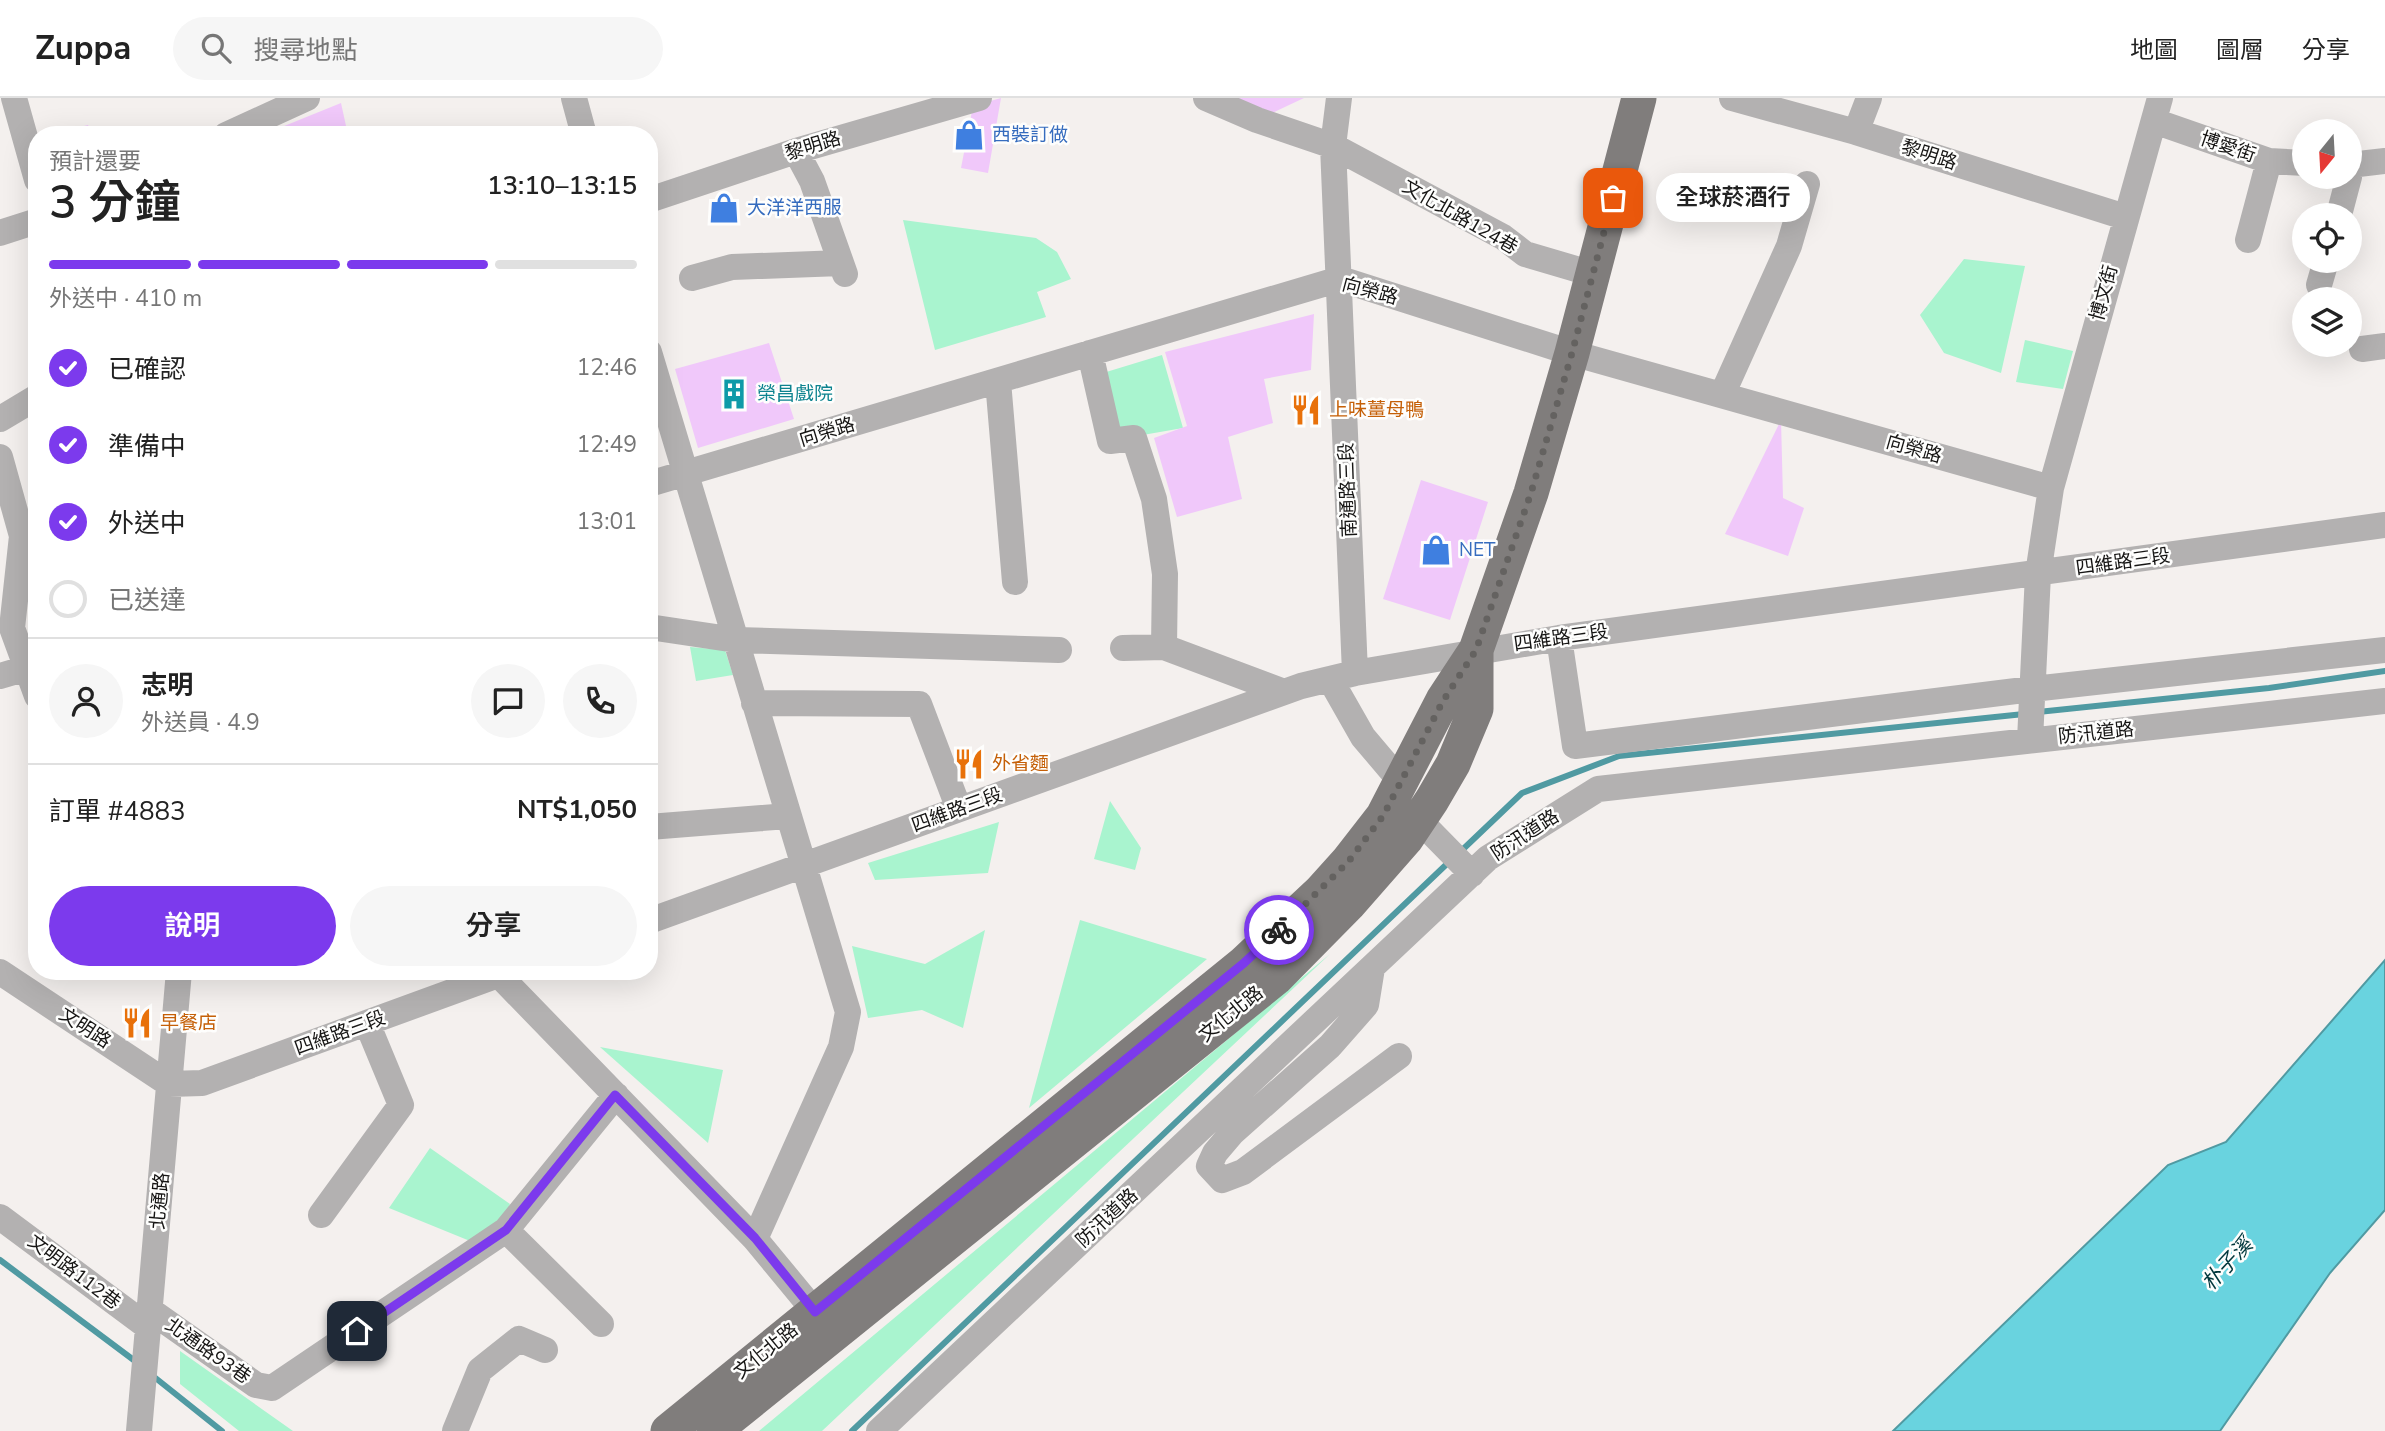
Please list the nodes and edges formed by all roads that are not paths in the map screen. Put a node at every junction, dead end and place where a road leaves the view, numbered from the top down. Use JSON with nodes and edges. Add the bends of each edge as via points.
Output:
{"nodes":[{"id":1,"x":14,"y":98,"type":"edge"},
{"id":2,"x":573,"y":98,"type":"edge"},
{"id":3,"x":979,"y":98,"type":"edge"},
{"id":4,"x":1206,"y":98,"type":"edge"},
{"id":5,"x":1339,"y":98,"type":"edge"},
{"id":6,"x":1639,"y":98,"type":"edge"},
{"id":7,"x":1732,"y":98,"type":"edge"},
{"id":8,"x":1869,"y":98,"type":"edge"},
{"id":9,"x":299,"y":99,"type":"edge"},
{"id":10,"x":2157,"y":110,"type":"edge"},
{"id":11,"x":244,"y":126,"type":"edge"},
{"id":12,"x":581,"y":126,"type":"edge"},
{"id":13,"x":1856,"y":132,"type":"junction"},
{"id":14,"x":1333,"y":146,"type":"junction"},
{"id":15,"x":28,"y":148,"type":"edge"},
{"id":16,"x":796,"y":151,"type":"junction"},
{"id":17,"x":2269,"y":161,"type":"junction"},
{"id":18,"x":2385,"y":161,"type":"edge"},
{"id":19,"x":2292,"y":162,"type":"edge"},
{"id":20,"x":2362,"y":167,"type":"edge"},
{"id":21,"x":1807,"y":184,"type":"dead end"},
{"id":22,"x":658,"y":197,"type":"edge"},
{"id":23,"x":2125,"y":217,"type":"junction"},
{"id":24,"x":28,"y":225,"type":"edge"},
{"id":25,"x":0,"y":233,"type":"edge"},
{"id":26,"x":2248,"y":240,"type":"dead end"},
{"id":27,"x":1593,"y":274,"type":"junction"},
{"id":28,"x":692,"y":278,"type":"dead end"},
{"id":29,"x":1340,"y":279,"type":"junction"},
{"id":30,"x":1090,"y":353,"type":"junction"},
{"id":31,"x":1572,"y":353,"type":"junction"},
{"id":32,"x":658,"y":381,"type":"edge"},
{"id":33,"x":998,"y":381,"type":"junction"},
{"id":34,"x":1722,"y":395,"type":"junction"},
{"id":35,"x":28,"y":402,"type":"edge"},
{"id":36,"x":0,"y":419,"type":"edge"},
{"id":37,"x":0,"y":457,"type":"edge"},
{"id":38,"x":686,"y":473,"type":"junction"},
{"id":39,"x":658,"y":481,"type":"edge"},
{"id":40,"x":2051,"y":488,"type":"junction"},
{"id":41,"x":2385,"y":525,"type":"edge"},
{"id":42,"x":2038,"y":574,"type":"junction"},
{"id":43,"x":1015,"y":582,"type":"dead end"},
{"id":44,"x":658,"y":628,"type":"edge"},
{"id":45,"x":1559,"y":638,"type":"junction"},
{"id":46,"x":736,"y":640,"type":"junction"},
{"id":47,"x":1164,"y":647,"type":"junction"},
{"id":48,"x":1123,"y":648,"type":"dead end"},
{"id":49,"x":1059,"y":650,"type":"dead end"},
{"id":50,"x":1476,"y":650,"type":"junction"},
{"id":51,"x":2385,"y":650,"type":"edge"},
{"id":52,"x":21,"y":670,"type":"edge"},
{"id":53,"x":1343,"y":676,"type":"junction"},
{"id":54,"x":2032,"y":689,"type":"junction"},
{"id":55,"x":1284,"y":692,"type":"junction"},
{"id":56,"x":2385,"y":701,"type":"edge"},
{"id":57,"x":754,"y":703,"type":"junction"},
{"id":58,"x":2030,"y":740,"type":"junction"},
{"id":59,"x":1402,"y":783,"type":"junction"},
{"id":60,"x":959,"y":809,"type":"junction"},
{"id":61,"x":788,"y":816,"type":"junction"},
{"id":62,"x":1419,"y":820,"type":"junction"},
{"id":63,"x":658,"y":826,"type":"edge"},
{"id":64,"x":802,"y":866,"type":"junction"},
{"id":65,"x":1472,"y":874,"type":"junction"},
{"id":66,"x":658,"y":918,"type":"edge"},
{"id":67,"x":1372,"y":968,"type":"junction"},
{"id":68,"x":0,"y":972,"type":"edge"},
{"id":69,"x":178,"y":980,"type":"edge"},
{"id":70,"x":481,"y":980,"type":"edge"},
{"id":71,"x":507,"y":980,"type":"edge"},
{"id":72,"x":367,"y":1023,"type":"junction"},
{"id":73,"x":1399,"y":1056,"type":"dead end"},
{"id":74,"x":169,"y":1084,"type":"junction"},
{"id":75,"x":615,"y":1095,"type":"junction"},
{"id":76,"x":321,"y":1214,"type":"dead end"},
{"id":77,"x":0,"y":1217,"type":"edge"},
{"id":78,"x":506,"y":1230,"type":"junction"},
{"id":79,"x":755,"y":1238,"type":"junction"},
{"id":80,"x":149,"y":1319,"type":"junction"},
{"id":81,"x":825,"y":1323,"type":"junction"},
{"id":82,"x":601,"y":1324,"type":"dead end"},
{"id":83,"x":545,"y":1350,"type":"dead end"},
{"id":84,"x":466,"y":1425,"type":"edge"},
{"id":85,"x":139,"y":1431,"type":"edge"},
{"id":86,"x":668,"y":1431,"type":"edge"},
{"id":87,"x":714,"y":1431,"type":"edge"},
{"id":88,"x":879,"y":1431,"type":"edge"}],
"edges":[{"from":1,"to":15,"type":"street"},
{"from":2,"to":12,"type":"street"},
{"from":3,"to":16,"type":"street","name":"黎明路"},
{"from":4,"to":14,"type":"street","name":"文化北路124巷"},
{"from":5,"to":14,"type":"street","name":"南通路三段"},
{"from":6,"to":27,"type":"main road","name":"文化北路"},
{"from":7,"to":13,"type":"street","name":"黎明路"},
{"from":8,"to":13,"type":"street"},
{"from":9,"to":11,"type":"street"},
{"from":10,"to":17,"type":"street","name":"博愛街"},
{"from":10,"to":23,"type":"street","name":"博文街"},
{"from":13,"to":23,"type":"street","name":"黎明路"},
{"from":14,"to":27,"type":"street","name":"文化北路124巷","via":[[1503,237],[1525,254]]},
{"from":14,"to":29,"type":"street","name":"南通路三段"},
{"from":16,"to":22,"type":"street","name":"黎明路"},
{"from":16,"to":28,"type":"street","via":[[812,181],[843,269],[732,267]]},
{"from":17,"to":19,"type":"street","name":"博愛街"},
{"from":17,"to":26,"type":"street"},
{"from":18,"to":20,"type":"street"},
{"from":21,"to":34,"type":"street","via":[[1789,246]]},
{"from":23,"to":40,"type":"street","name":"博文街"},
{"from":24,"to":25,"type":"street"},
{"from":27,"to":31,"type":"main road","name":"文化北路"},
{"from":29,"to":30,"type":"street","name":"向榮路"},
{"from":29,"to":31,"type":"street","name":"向榮路"},
{"from":29,"to":53,"type":"street","name":"南通路三段"},
{"from":30,"to":33,"type":"street","name":"向榮路"},
{"from":30,"to":47,"type":"street","via":[[1110,441],[1134,438],[1154,499],[1165,573]]},
{"from":31,"to":34,"type":"street","name":"向榮路"},
{"from":31,"to":50,"type":"main road","name":"文化北路","via":[[1531,493]]},
{"from":32,"to":38,"type":"street"},
{"from":33,"to":38,"type":"street","name":"向榮路"},
{"from":33,"to":43,"type":"street"},
{"from":34,"to":40,"type":"street","name":"向榮路"},
{"from":35,"to":36,"type":"street"},
{"from":37,"to":52,"type":"street","via":[[22,536],[12,628]]},
{"from":38,"to":39,"type":"street","name":"向榮路"},
{"from":38,"to":46,"type":"street"},
{"from":40,"to":42,"type":"street","name":"博文街"},
{"from":41,"to":42,"type":"street","name":"四維路三段"},
{"from":42,"to":45,"type":"street","name":"四維路三段"},
{"from":42,"to":54,"type":"street","name":"博文街"},
{"from":44,"to":46,"type":"street"},
{"from":45,"to":50,"type":"street","name":"四維路三段"},
{"from":45,"to":54,"type":"street","via":[[1575,746]]},
{"from":46,"to":49,"type":"street"},
{"from":46,"to":57,"type":"street"},
{"from":47,"to":48,"type":"street"},
{"from":47,"to":55,"type":"street"},
{"from":50,"to":53,"type":"street","name":"四維路三段"},
{"from":50,"to":59,"type":"main road","name":"文化北路","via":[[1443,701]]},
{"from":50,"to":62,"type":"main road","name":"文化北路","via":[[1476,709],[1453,764]]},
{"from":51,"to":54,"type":"street"},
{"from":53,"to":55,"type":"street","name":"四維路三段"},
{"from":53,"to":59,"type":"street","via":[[1363,737]]},
{"from":54,"to":58,"type":"street","name":"博文街"},
{"from":55,"to":60,"type":"street","name":"四維路三段"},
{"from":56,"to":58,"type":"street","name":"防汛道路"},
{"from":57,"to":60,"type":"street","via":[[919,704]]},
{"from":57,"to":61,"type":"street"},
{"from":58,"to":65,"type":"street","name":"防汛道路","via":[[1598,789],[1488,858]]},
{"from":59,"to":81,"type":"main road","name":"文化北路","via":[[1383,816],[1321,891],[1244,963]]},
{"from":60,"to":64,"type":"street","name":"四維路三段"},
{"from":61,"to":63,"type":"street"},
{"from":61,"to":64,"type":"street"},
{"from":62,"to":65,"type":"street"},
{"from":62,"to":81,"type":"main road","name":"文化北路","via":[[1349,904],[1276,978]]},
{"from":64,"to":66,"type":"street","name":"四維路三段"},
{"from":64,"to":79,"type":"street","via":[[848,1012],[841,1047]]},
{"from":65,"to":67,"type":"street","name":"防汛道路"},
{"from":67,"to":73,"type":"street","via":[[1366,1005],[1330,1046],[1232,1133],[1209,1166],[1222,1180],[1243,1172]]},
{"from":67,"to":88,"type":"street","name":"防汛道路"},
{"from":68,"to":74,"type":"street","name":"文明路"},
{"from":69,"to":74,"type":"street","name":"北通路"},
{"from":70,"to":72,"type":"street","name":"四維路三段"},
{"from":71,"to":75,"type":"street"},
{"from":72,"to":74,"type":"street","name":"四維路三段","via":[[202,1083]]},
{"from":72,"to":76,"type":"street","via":[[401,1105]]},
{"from":74,"to":80,"type":"street","name":"北通路"},
{"from":75,"to":78,"type":"street","name":"北通路93巷"},
{"from":75,"to":79,"type":"street"},
{"from":77,"to":80,"type":"street","name":"文明路112巷"},
{"from":78,"to":80,"type":"street","name":"北通路93巷","via":[[272,1388],[256,1385]]},
{"from":78,"to":82,"type":"street"},
{"from":79,"to":81,"type":"street"},
{"from":80,"to":85,"type":"street","name":"北通路"},
{"from":81,"to":86,"type":"main road","name":"文化北路"},
{"from":81,"to":87,"type":"main road","name":"文化北路"},
{"from":83,"to":84,"type":"street","via":[[519,1339],[480,1370]]}]}
